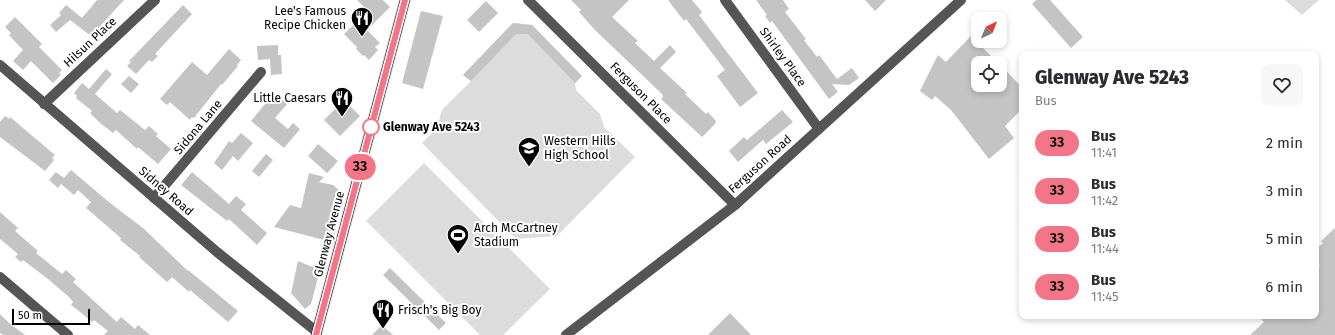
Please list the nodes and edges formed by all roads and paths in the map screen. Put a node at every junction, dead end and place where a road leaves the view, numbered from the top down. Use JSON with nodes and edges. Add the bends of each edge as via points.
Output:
{"nodes":[{"id":1,"x":155,"y":0,"type":"edge"},
{"id":2,"x":405,"y":0,"type":"edge"},
{"id":3,"x":528,"y":0,"type":"edge"},
{"id":4,"x":725,"y":0,"type":"edge"},
{"id":5,"x":961,"y":0,"type":"edge"},
{"id":6,"x":0,"y":66,"type":"edge"},
{"id":7,"x":261,"y":72,"type":"dead end"},
{"id":8,"x":44,"y":104,"type":"junction"},
{"id":9,"x":819,"y":129,"type":"junction"},
{"id":10,"x":154,"y":198,"type":"junction"},
{"id":11,"x":735,"y":205,"type":"junction"},
{"id":12,"x":0,"y":277,"type":"edge"},
{"id":13,"x":317,"y":334,"type":"edge"},
{"id":14,"x":68,"y":335,"type":"edge"},
{"id":15,"x":566,"y":335,"type":"edge"}],
"edges":[{"from":1,"to":8,"type":"street","name":"Hilsun Place"},
{"from":2,"to":13,"type":"main road","name":"Glenway Avenue"},
{"from":3,"to":11,"type":"street","name":"Ferguson Place"},
{"from":4,"to":9,"type":"street","name":"Shirley Place"},
{"from":5,"to":9,"type":"street","name":"Ferguson Road"},
{"from":6,"to":8,"type":"street","name":"Sidney Road"},
{"from":7,"to":10,"type":"street","name":"Sidona Lane"},
{"from":8,"to":10,"type":"street","name":"Sidney Road"},
{"from":9,"to":11,"type":"street","name":"Ferguson Road"},
{"from":10,"to":13,"type":"street","name":"Sidney Road"},
{"from":11,"to":15,"type":"street","name":"Ferguson Road"},
{"from":12,"to":14,"type":"street"}]}
